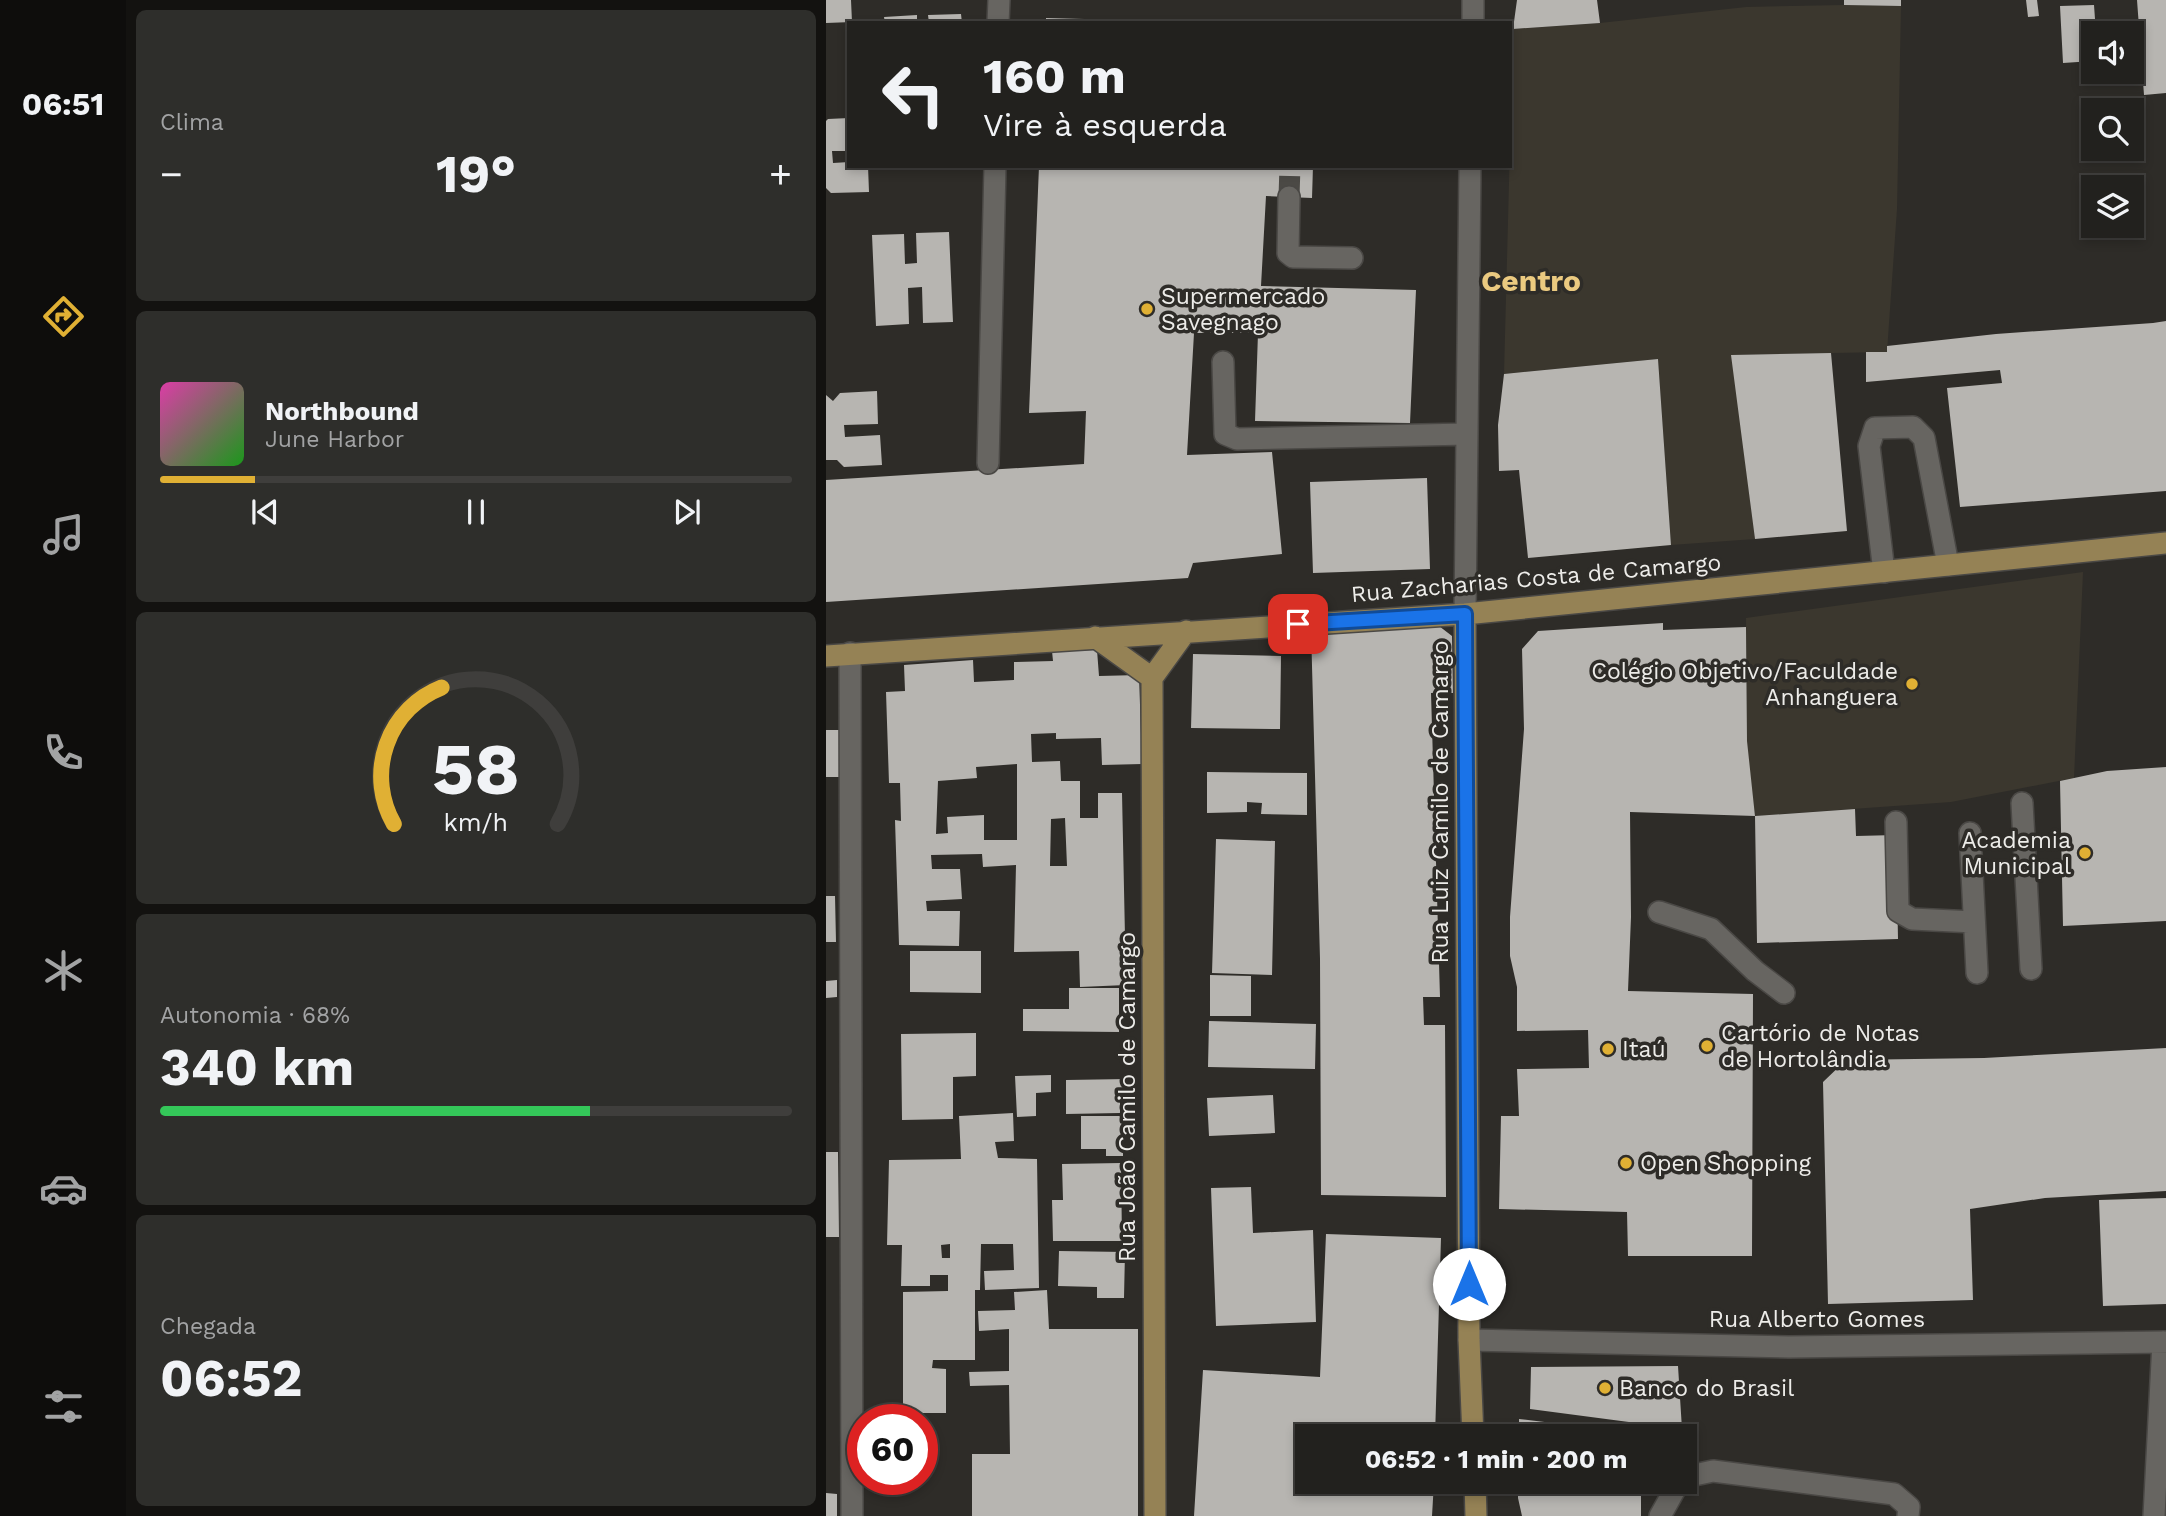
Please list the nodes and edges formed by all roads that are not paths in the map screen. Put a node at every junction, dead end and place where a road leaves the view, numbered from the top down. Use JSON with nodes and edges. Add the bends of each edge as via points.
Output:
{"nodes":[{"id":1,"x":999,"y":0,"type":"edge"},
{"id":2,"x":1473,"y":0,"type":"edge"},
{"id":3,"x":998,"y":21,"type":"edge"},
{"id":4,"x":1473,"y":21,"type":"edge"},
{"id":5,"x":995,"y":168,"type":"edge"},
{"id":6,"x":1470,"y":168,"type":"edge"},
{"id":7,"x":1289,"y":197,"type":"tunnel mouth"},
{"id":8,"x":1352,"y":258,"type":"dead end"},
{"id":9,"x":1223,"y":362,"type":"dead end"},
{"id":10,"x":1467,"y":434,"type":"junction"},
{"id":11,"x":988,"y":463,"type":"dead end"},
{"id":12,"x":2166,"y":543,"type":"edge"},
{"id":13,"x":1948,"y":565,"type":"junction"},
{"id":14,"x":1884,"y":572,"type":"junction"},
{"id":15,"x":1465,"y":614,"type":"junction"},
{"id":16,"x":1186,"y":631,"type":"junction"},
{"id":17,"x":1095,"y":637,"type":"junction"},
{"id":18,"x":850,"y":653,"type":"junction"},
{"id":19,"x":826,"y":656,"type":"edge"},
{"id":20,"x":1152,"y":678,"type":"junction"},
{"id":21,"x":2022,"y":803,"type":"dead end"},
{"id":22,"x":1896,"y":822,"type":"dead end"},
{"id":23,"x":1970,"y":833,"type":"dead end"},
{"id":24,"x":1659,"y":912,"type":"dead end"},
{"id":25,"x":1974,"y":922,"type":"junction"},
{"id":26,"x":2031,"y":969,"type":"dead end"},
{"id":27,"x":1977,"y":973,"type":"dead end"},
{"id":28,"x":1784,"y":993,"type":"dead end"},
{"id":29,"x":1469,"y":1340,"type":"junction"},
{"id":30,"x":2164,"y":1342,"type":"edge"},
{"id":31,"x":1472,"y":1424,"type":"edge"},
{"id":32,"x":1697,"y":1475,"type":"edge"},
{"id":33,"x":1475,"y":1494,"type":"edge"},
{"id":34,"x":1672,"y":1494,"type":"edge"},
{"id":35,"x":852,"y":1516,"type":"edge"},
{"id":36,"x":1155,"y":1516,"type":"edge"},
{"id":37,"x":1476,"y":1516,"type":"edge"},
{"id":38,"x":1660,"y":1516,"type":"edge"},
{"id":39,"x":1908,"y":1516,"type":"edge"},
{"id":40,"x":2154,"y":1516,"type":"edge"}],
"edges":[{"from":1,"to":3,"type":"street"},
{"from":2,"to":4,"type":"street"},
{"from":5,"to":11,"type":"street"},
{"from":6,"to":10,"type":"street","name":"Rua Luiz Camilo de Camargo"},
{"from":7,"to":8,"type":"street","via":[[1288,253],[1293,257]]},
{"from":9,"to":10,"type":"street","via":[[1225,434],[1237,439]]},
{"from":10,"to":15,"type":"street","name":"Rua Luiz Camilo de Camargo"},
{"from":12,"to":13,"type":"main road","name":"Rua Zacharias Costa de Camargo"},
{"from":13,"to":14,"type":"main road","name":"Rua Zacharias Costa de Camargo"},
{"from":13,"to":14,"type":"street","via":[[1924,438],[1913,427],[1875,428],[1869,446]]},
{"from":14,"to":15,"type":"main road","name":"Rua Zacharias Costa de Camargo"},
{"from":15,"to":16,"type":"main road","name":"Rua Zacharias Costa de Camargo"},
{"from":15,"to":29,"type":"main road","name":"Rua Luiz Camilo de Camargo"},
{"from":16,"to":17,"type":"main road","name":"Rua Zacharias Costa de Camargo"},
{"from":16,"to":20,"type":"main road"},
{"from":17,"to":18,"type":"main road","name":"Rua Zacharias Costa de Camargo"},
{"from":17,"to":20,"type":"main road"},
{"from":18,"to":19,"type":"main road","name":"Rua Zacharias Costa de Camargo"},
{"from":18,"to":35,"type":"street"},
{"from":20,"to":36,"type":"main road","name":"Rua João Camilo de Camargo"},
{"from":21,"to":26,"type":"street"},
{"from":22,"to":25,"type":"street","via":[[1898,911],[1912,919]]},
{"from":23,"to":25,"type":"street"},
{"from":24,"to":28,"type":"street","via":[[1711,929]]},
{"from":25,"to":27,"type":"street"},
{"from":29,"to":30,"type":"street","name":"Rua Alberto Gomes","via":[[1789,1348]]},
{"from":29,"to":31,"type":"main road","name":"Rua Luiz Camilo de Camargo"},
{"from":30,"to":40,"type":"street"},
{"from":32,"to":39,"type":"street","via":[[1713,1471],[1894,1494],[1909,1507]]},
{"from":33,"to":37,"type":"main road"},
{"from":34,"to":38,"type":"street"}]}
